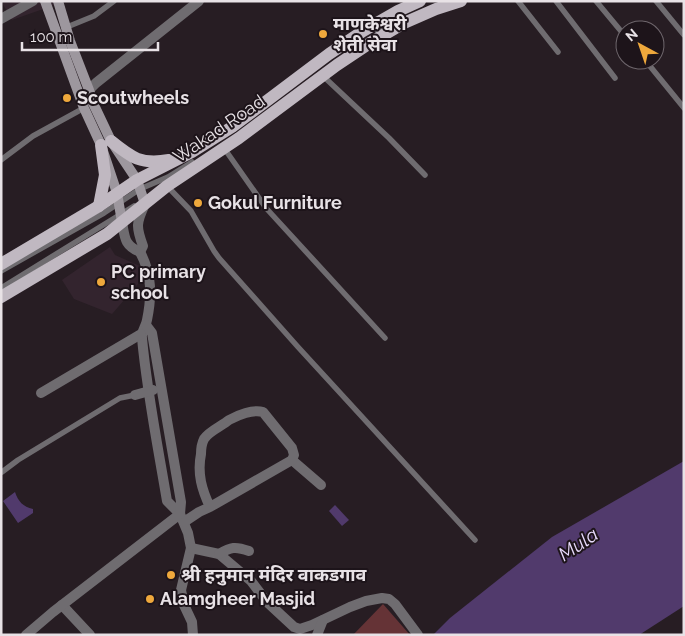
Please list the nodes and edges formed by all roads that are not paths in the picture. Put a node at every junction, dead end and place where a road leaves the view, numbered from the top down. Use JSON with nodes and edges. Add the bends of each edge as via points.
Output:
{"nodes":[{"id":1,"x":33,"y":1,"type":"edge"},
{"id":2,"x":45,"y":1,"type":"edge"},
{"id":3,"x":58,"y":1,"type":"edge"},
{"id":4,"x":114,"y":1,"type":"edge"},
{"id":5,"x":199,"y":1,"type":"edge"},
{"id":6,"x":420,"y":1,"type":"edge"},
{"id":7,"x":438,"y":1,"type":"edge"},
{"id":8,"x":461,"y":1,"type":"edge"},
{"id":9,"x":518,"y":1,"type":"edge"},
{"id":10,"x":556,"y":1,"type":"edge"},
{"id":11,"x":596,"y":1,"type":"edge"},
{"id":12,"x":656,"y":1,"type":"edge"},
{"id":13,"x":1,"y":19,"type":"edge"},
{"id":14,"x":615,"y":24,"type":"edge"},
{"id":15,"x":67,"y":27,"type":"junction"},
{"id":16,"x":684,"y":35,"type":"edge"},
{"id":17,"x":558,"y":52,"type":"dead end"},
{"id":18,"x":652,"y":70,"type":"edge"},
{"id":19,"x":323,"y":76,"type":"junction"},
{"id":20,"x":615,"y":78,"type":"dead end"},
{"id":21,"x":89,"y":90,"type":"junction"},
{"id":22,"x":84,"y":108,"type":"junction"},
{"id":23,"x":684,"y":108,"type":"edge"},
{"id":24,"x":106,"y":143,"type":"junction"},
{"id":25,"x":224,"y":148,"type":"junction"},
{"id":26,"x":192,"y":152,"type":"junction"},
{"id":27,"x":1,"y":160,"type":"edge"},
{"id":28,"x":425,"y":175,"type":"dead end"},
{"id":29,"x":167,"y":181,"type":"junction"},
{"id":30,"x":142,"y":193,"type":"junction"},
{"id":31,"x":99,"y":206,"type":"junction"},
{"id":32,"x":120,"y":208,"type":"junction"},
{"id":33,"x":140,"y":252,"type":"junction"},
{"id":34,"x":1,"y":264,"type":"edge"},
{"id":35,"x":1,"y":271,"type":"edge"},
{"id":36,"x":1,"y":288,"type":"edge"},
{"id":37,"x":1,"y":297,"type":"edge"},
{"id":38,"x":144,"y":330,"type":"junction"},
{"id":39,"x":385,"y":338,"type":"dead end"},
{"id":40,"x":161,"y":387,"type":"junction"},
{"id":41,"x":149,"y":392,"type":"junction"},
{"id":42,"x":41,"y":393,"type":"dead end"},
{"id":43,"x":135,"y":395,"type":"joint"},
{"id":44,"x":292,"y":460,"type":"junction"},
{"id":45,"x":2,"y":472,"type":"dead end"},
{"id":46,"x":321,"y":485,"type":"dead end"},
{"id":47,"x":210,"y":507,"type":"junction"},
{"id":48,"x":182,"y":518,"type":"junction"},
{"id":49,"x":475,"y":540,"type":"dead end"},
{"id":50,"x":191,"y":548,"type":"junction"},
{"id":51,"x":248,"y":551,"type":"dead end"},
{"id":52,"x":219,"y":554,"type":"junction"},
{"id":53,"x":62,"y":604,"type":"junction"},
{"id":54,"x":323,"y":620,"type":"junction"},
{"id":55,"x":296,"y":631,"type":"edge"},
{"id":56,"x":195,"y":633,"type":"edge"},
{"id":57,"x":26,"y":635,"type":"edge"},
{"id":58,"x":90,"y":635,"type":"edge"},
{"id":59,"x":317,"y":635,"type":"edge"},
{"id":60,"x":418,"y":635,"type":"edge"}],
"edges":[{"from":1,"to":13,"type":"street"},
{"from":2,"to":22,"type":"main road"},
{"from":3,"to":15,"type":"main road"},
{"from":4,"to":15,"type":"lane","via":[[94,16]]},
{"from":5,"to":21,"type":"street"},
{"from":6,"to":26,"type":"main road","name":"Wakad Road","via":[[363,31],[232,127]]},
{"from":7,"to":29,"type":"lane","via":[[390,23]]},
{"from":8,"to":19,"type":"main road","name":"Wakad Road","via":[[404,23],[370,42]]},
{"from":9,"to":17,"type":"lane"},
{"from":10,"to":20,"type":"lane"},
{"from":11,"to":14,"type":"lane"},
{"from":12,"to":16,"type":"lane"},
{"from":15,"to":21,"type":"main road"},
{"from":18,"to":23,"type":"lane"},
{"from":19,"to":25,"type":"main road","name":"Wakad Road"},
{"from":19,"to":28,"type":"lane"},
{"from":21,"to":24,"type":"main road"},
{"from":22,"to":24,"type":"main road"},
{"from":22,"to":27,"type":"lane","via":[[33,136]]},
{"from":24,"to":26,"type":"main road","via":[[146,162],[171,160]]},
{"from":24,"to":30,"type":"main road"},
{"from":24,"to":31,"type":"main road","via":[[105,175]]},
{"from":24,"to":32,"type":"main road"},
{"from":25,"to":29,"type":"main road","name":"Wakad Road"},
{"from":25,"to":39,"type":"lane","via":[[266,208]]},
{"from":26,"to":30,"type":"main road","name":"Wakad Road"},
{"from":29,"to":30,"type":"main road","name":"Wakad Road"},
{"from":29,"to":49,"type":"lane","via":[[191,211],[219,258]]},
{"from":30,"to":32,"type":"main road","name":"Wakad Road"},
{"from":30,"to":32,"type":"main road","name":"Wakad Road"},
{"from":30,"to":33,"type":"street","via":[[138,231],[143,246]]},
{"from":31,"to":32,"type":"main road","name":"Wakad Road"},
{"from":31,"to":34,"type":"main road","name":"Wakad Road"},
{"from":32,"to":33,"type":"street","via":[[126,240],[131,248]]},
{"from":32,"to":35,"type":"lane","via":[[104,213]]},
{"from":32,"to":36,"type":"lane"},
{"from":32,"to":37,"type":"main road","name":"Wakad Road","via":[[107,234]]},
{"from":33,"to":38,"type":"street","via":[[148,268],[150,291]]},
{"from":38,"to":40,"type":"street","via":[[152,333]]},
{"from":38,"to":41,"type":"street"},
{"from":38,"to":42,"type":"street"},
{"from":40,"to":41,"type":"street"},
{"from":40,"to":48,"type":"street"},
{"from":41,"to":43,"type":"street"},
{"from":41,"to":48,"type":"street","via":[[168,501]]},
{"from":43,"to":45,"type":"lane","via":[[120,398]]},
{"from":44,"to":46,"type":"street"},
{"from":44,"to":47,"type":"street"},
{"from":44,"to":47,"type":"street","via":[[292,448],[263,412],[236,416],[204,440],[199,473]]},
{"from":47,"to":48,"type":"street"},
{"from":48,"to":50,"type":"street"},
{"from":48,"to":53,"type":"street"},
{"from":50,"to":52,"type":"street"},
{"from":50,"to":56,"type":"street","via":[[181,590]]},
{"from":51,"to":52,"type":"street","via":[[238,547]]},
{"from":52,"to":55,"type":"street","via":[[251,581]]},
{"from":53,"to":57,"type":"street"},
{"from":53,"to":58,"type":"street"},
{"from":54,"to":55,"type":"street"},
{"from":54,"to":59,"type":"street"},
{"from":54,"to":60,"type":"street","via":[[366,601],[389,599]]}]}
